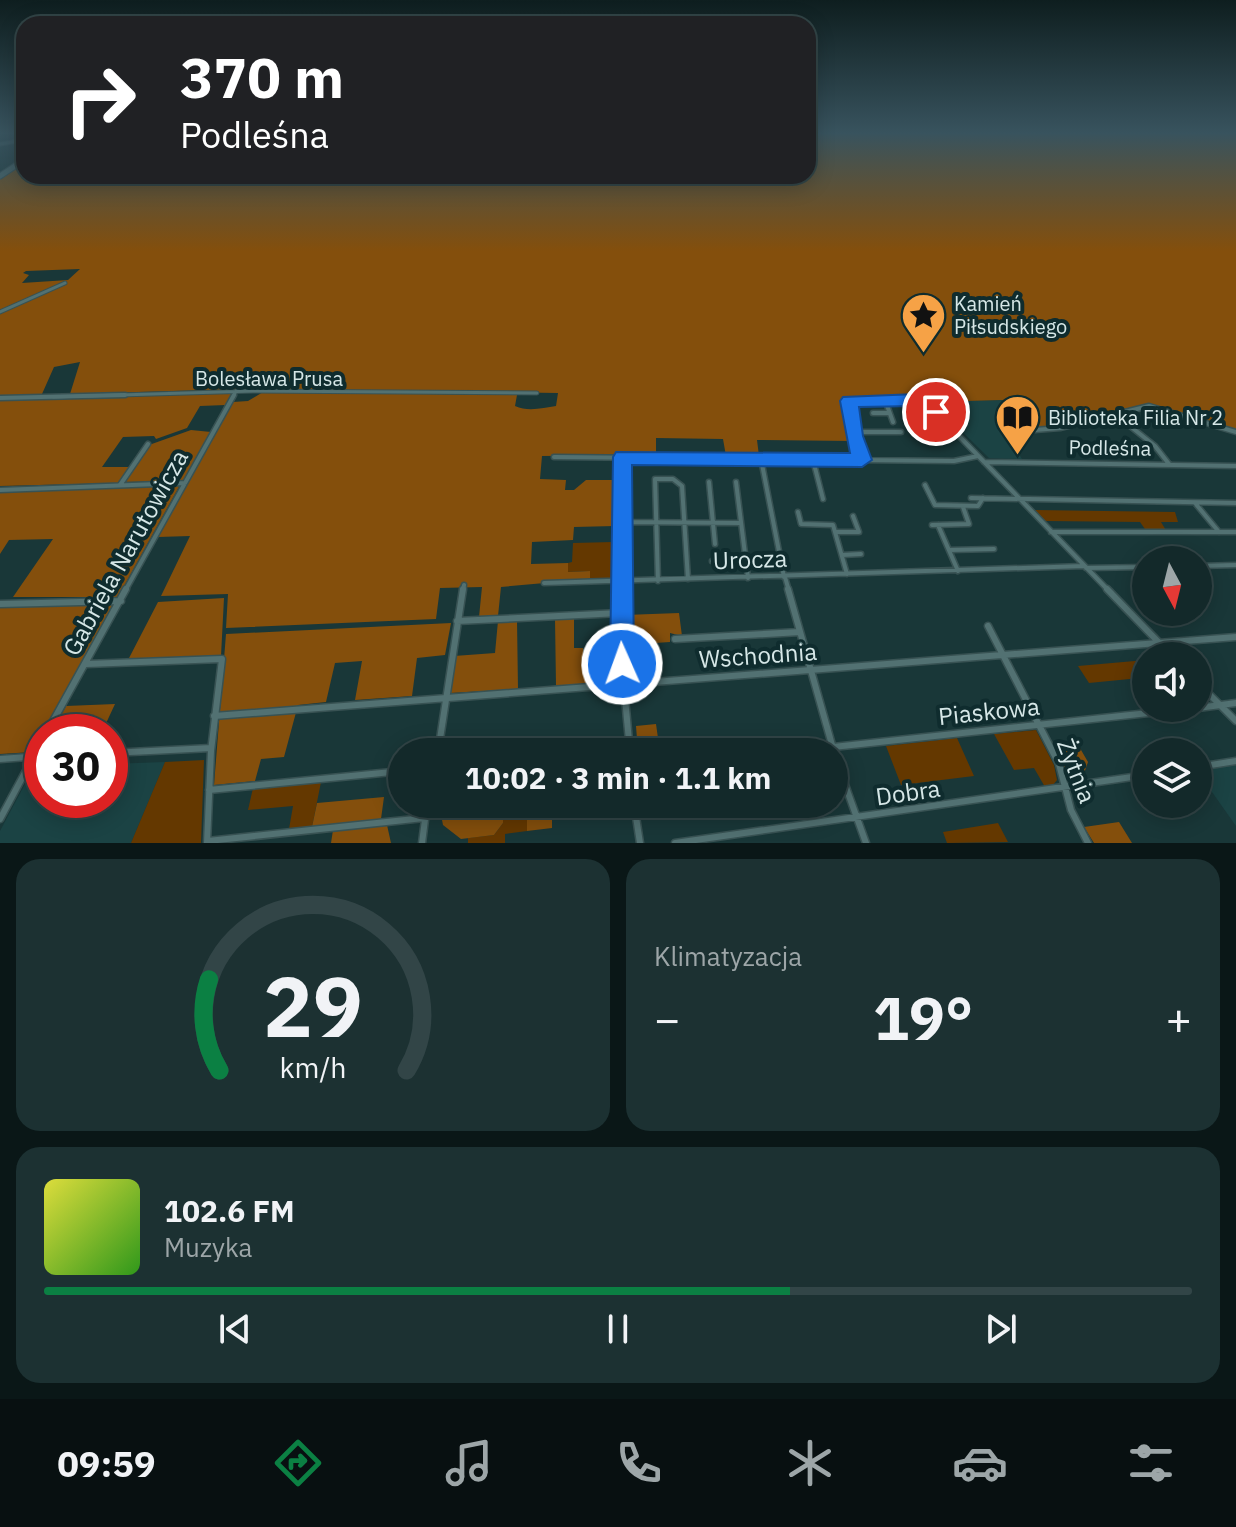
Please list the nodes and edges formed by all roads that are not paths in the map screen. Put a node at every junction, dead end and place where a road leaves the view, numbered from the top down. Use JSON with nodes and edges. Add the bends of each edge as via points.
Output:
{"nodes":[{"id":1,"x":65,"y":283,"type":"dead end"},
{"id":2,"x":0,"y":312,"type":"edge"},
{"id":3,"x":236,"y":391,"type":"junction"},
{"id":4,"x":537,"y":393,"type":"dead end"},
{"id":5,"x":0,"y":398,"type":"edge"},
{"id":6,"x":885,"y":400,"type":"junction"},
{"id":7,"x":873,"y":413,"type":"dead end"},
{"id":8,"x":889,"y":413,"type":"junction"},
{"id":9,"x":1115,"y":414,"type":"junction"},
{"id":10,"x":893,"y":422,"type":"dead end"},
{"id":11,"x":853,"y":432,"type":"junction"},
{"id":12,"x":901,"y":432,"type":"dead end"},
{"id":13,"x":1008,"y":432,"type":"dead end"},
{"id":14,"x":1236,"y":432,"type":"edge"},
{"id":15,"x":148,"y":444,"type":"dead end"},
{"id":16,"x":978,"y":456,"type":"junction"},
{"id":17,"x":554,"y":457,"type":"dead end"},
{"id":18,"x":622,"y":457,"type":"junction"},
{"id":19,"x":761,"y":459,"type":"junction"},
{"id":20,"x":813,"y":460,"type":"junction"},
{"id":21,"x":862,"y":460,"type":"junction"},
{"id":22,"x":984,"y":462,"type":"junction"},
{"id":23,"x":1170,"y":465,"type":"junction"},
{"id":24,"x":1236,"y":466,"type":"edge"},
{"id":25,"x":709,"y":482,"type":"dead end"},
{"id":26,"x":736,"y":482,"type":"dead end"},
{"id":27,"x":185,"y":483,"type":"junction"},
{"id":28,"x":925,"y":485,"type":"dead end"},
{"id":29,"x":120,"y":486,"type":"junction"},
{"id":30,"x":0,"y":490,"type":"edge"},
{"id":31,"x":971,"y":498,"type":"dead end"},
{"id":32,"x":983,"y":498,"type":"junction"},
{"id":33,"x":1018,"y":498,"type":"junction"},
{"id":34,"x":823,"y":499,"type":"dead end"},
{"id":35,"x":1194,"y":502,"type":"junction"},
{"id":36,"x":1236,"y":503,"type":"edge"},
{"id":37,"x":963,"y":507,"type":"junction"},
{"id":38,"x":798,"y":512,"type":"dead end"},
{"id":39,"x":853,"y":516,"type":"dead end"},
{"id":40,"x":622,"y":522,"type":"junction"},
{"id":41,"x":657,"y":523,"type":"junction"},
{"id":42,"x":685,"y":523,"type":"junction"},
{"id":43,"x":713,"y":523,"type":"junction"},
{"id":44,"x":741,"y":523,"type":"junction"},
{"id":45,"x":835,"y":532,"type":"junction"},
{"id":46,"x":1051,"y":532,"type":"junction"},
{"id":47,"x":1219,"y":532,"type":"junction"},
{"id":48,"x":1236,"y":532,"type":"edge"},
{"id":49,"x":715,"y":544,"type":"dead end"},
{"id":50,"x":994,"y":549,"type":"dead end"},
{"id":51,"x":949,"y":550,"type":"junction"},
{"id":52,"x":861,"y":554,"type":"dead end"},
{"id":53,"x":842,"y":555,"type":"junction"},
{"id":54,"x":712,"y":561,"type":"dead end"},
{"id":55,"x":746,"y":561,"type":"junction"},
{"id":56,"x":1236,"y":565,"type":"edge"},
{"id":57,"x":1212,"y":566,"type":"edge"},
{"id":58,"x":1085,"y":567,"type":"junction"},
{"id":59,"x":1132,"y":567,"type":"edge"},
{"id":60,"x":958,"y":571,"type":"junction"},
{"id":61,"x":847,"y":574,"type":"junction"},
{"id":62,"x":785,"y":577,"type":"junction"},
{"id":63,"x":748,"y":578,"type":"junction"},
{"id":64,"x":688,"y":580,"type":"junction"},
{"id":65,"x":658,"y":581,"type":"junction"},
{"id":66,"x":620,"y":582,"type":"junction"},
{"id":67,"x":544,"y":583,"type":"dead end"},
{"id":68,"x":464,"y":585,"type":"dead end"},
{"id":69,"x":121,"y":601,"type":"junction"},
{"id":70,"x":0,"y":604,"type":"edge"},
{"id":71,"x":620,"y":613,"type":"junction"},
{"id":72,"x":457,"y":621,"type":"junction"},
{"id":73,"x":988,"y":626,"type":"dead end"},
{"id":74,"x":800,"y":632,"type":"junction"},
{"id":75,"x":1236,"y":637,"type":"edge"},
{"id":76,"x":675,"y":639,"type":"dead end"},
{"id":77,"x":1158,"y":642,"type":"edge"},
{"id":78,"x":1182,"y":642,"type":"edge"},
{"id":79,"x":1132,"y":646,"type":"edge"},
{"id":80,"x":1001,"y":655,"type":"junction"},
{"id":81,"x":86,"y":664,"type":"junction"},
{"id":82,"x":810,"y":670,"type":"junction"},
{"id":83,"x":624,"y":684,"type":"junction"},
{"id":84,"x":445,"y":697,"type":"junction"},
{"id":85,"x":1212,"y":697,"type":"edge"},
{"id":86,"x":1236,"y":703,"type":"edge"},
{"id":87,"x":1220,"y":705,"type":"junction"},
{"id":88,"x":1212,"y":706,"type":"edge"},
{"id":89,"x":57,"y":714,"type":"edge"},
{"id":90,"x":1132,"y":715,"type":"edge"},
{"id":91,"x":214,"y":716,"type":"junction"},
{"id":92,"x":1236,"y":721,"type":"edge"},
{"id":93,"x":1038,"y":725,"type":"junction"},
{"id":94,"x":440,"y":738,"type":"edge"},
{"id":95,"x":629,"y":738,"type":"edge"},
{"id":96,"x":829,"y":738,"type":"edge"},
{"id":97,"x":211,"y":748,"type":"junction"},
{"id":98,"x":848,"y":749,"type":"edge"},
{"id":99,"x":128,"y":752,"type":"edge"},
{"id":100,"x":24,"y":757,"type":"edge"},
{"id":101,"x":0,"y":759,"type":"edge"},
{"id":102,"x":1236,"y":761,"type":"edge"},
{"id":103,"x":1212,"y":765,"type":"edge"},
{"id":104,"x":388,"y":772,"type":"edge"},
{"id":105,"x":24,"y":773,"type":"edge"},
{"id":106,"x":1132,"y":777,"type":"edge"},
{"id":107,"x":1063,"y":787,"type":"junction"},
{"id":108,"x":209,"y":790,"type":"junction"},
{"id":109,"x":848,"y":797,"type":"edge"},
{"id":110,"x":424,"y":818,"type":"joint"},
{"id":111,"x":636,"y":818,"type":"edge"},
{"id":112,"x":0,"y":819,"type":"edge"},
{"id":113,"x":855,"y":819,"type":"junction"},
{"id":114,"x":207,"y":842,"type":"edge"},
{"id":115,"x":422,"y":843,"type":"edge"},
{"id":116,"x":640,"y":843,"type":"edge"},
{"id":117,"x":675,"y":843,"type":"edge"},
{"id":118,"x":866,"y":843,"type":"edge"},
{"id":119,"x":1088,"y":843,"type":"edge"}],
"edges":[{"from":1,"to":2,"type":"street"},
{"from":3,"to":4,"type":"street","name":"Bolesława Prusa"},
{"from":3,"to":5,"type":"street","name":"Bolesława Prusa"},
{"from":3,"to":27,"type":"street","name":"Gabriela Narutowicza"},
{"from":6,"to":8,"type":"street"},
{"from":6,"to":11,"type":"street","via":[[849,401]]},
{"from":6,"to":16,"type":"street","via":[[928,404]]},
{"from":7,"to":8,"type":"street"},
{"from":8,"to":10,"type":"street"},
{"from":9,"to":13,"type":"street","via":[[1060,428]]},
{"from":9,"to":14,"type":"street","via":[[1149,406]]},
{"from":9,"to":23,"type":"street"},
{"from":11,"to":12,"type":"street"},
{"from":11,"to":21,"type":"street"},
{"from":15,"to":29,"type":"street"},
{"from":16,"to":21,"type":"street","via":[[954,461]]},
{"from":16,"to":22,"type":"street"},
{"from":17,"to":18,"type":"street"},
{"from":18,"to":19,"type":"street"},
{"from":18,"to":40,"type":"street"},
{"from":19,"to":20,"type":"street"},
{"from":19,"to":62,"type":"street"},
{"from":20,"to":21,"type":"street"},
{"from":20,"to":34,"type":"street"},
{"from":22,"to":23,"type":"street","name":"Podleśna"},
{"from":22,"to":33,"type":"street"},
{"from":23,"to":24,"type":"street","name":"Podleśna"},
{"from":25,"to":43,"type":"street"},
{"from":26,"to":44,"type":"street"},
{"from":27,"to":29,"type":"street"},
{"from":27,"to":69,"type":"street","name":"Gabriela Narutowicza"},
{"from":28,"to":37,"type":"street","via":[[932,504]]},
{"from":29,"to":30,"type":"street"},
{"from":31,"to":32,"type":"street"},
{"from":32,"to":33,"type":"street"},
{"from":32,"to":37,"type":"street","via":[[978,506]]},
{"from":33,"to":35,"type":"street"},
{"from":33,"to":46,"type":"street"},
{"from":35,"to":36,"type":"street"},
{"from":35,"to":47,"type":"street"},
{"from":37,"to":51,"type":"street","via":[[969,524],[935,525]]},
{"from":38,"to":45,"type":"street","via":[[801,524],[833,525]]},
{"from":39,"to":45,"type":"street","via":[[859,532]]},
{"from":40,"to":41,"type":"street"},
{"from":40,"to":66,"type":"street"},
{"from":41,"to":42,"type":"street"},
{"from":41,"to":42,"type":"street","via":[[655,479],[681,484]]},
{"from":41,"to":65,"type":"street"},
{"from":42,"to":43,"type":"street"},
{"from":42,"to":64,"type":"street"},
{"from":43,"to":44,"type":"street"},
{"from":43,"to":49,"type":"street"},
{"from":44,"to":55,"type":"street"},
{"from":45,"to":53,"type":"street"},
{"from":46,"to":47,"type":"street"},
{"from":46,"to":58,"type":"street"},
{"from":47,"to":48,"type":"street"},
{"from":50,"to":51,"type":"street"},
{"from":51,"to":60,"type":"street"},
{"from":52,"to":53,"type":"street"},
{"from":53,"to":61,"type":"street"},
{"from":54,"to":55,"type":"street"},
{"from":55,"to":63,"type":"street"},
{"from":56,"to":57,"type":"street"},
{"from":58,"to":59,"type":"street","name":"Urocza"},
{"from":58,"to":60,"type":"street","name":"Urocza"},
{"from":58,"to":77,"type":"street"},
{"from":60,"to":61,"type":"street","name":"Urocza"},
{"from":61,"to":62,"type":"street","name":"Urocza"},
{"from":62,"to":63,"type":"street","name":"Urocza"},
{"from":62,"to":74,"type":"street"},
{"from":63,"to":64,"type":"street","name":"Urocza"},
{"from":64,"to":65,"type":"street","name":"Urocza"},
{"from":65,"to":66,"type":"street","name":"Urocza"},
{"from":66,"to":67,"type":"street","name":"Urocza"},
{"from":66,"to":71,"type":"street"},
{"from":68,"to":72,"type":"street"},
{"from":69,"to":70,"type":"street"},
{"from":69,"to":81,"type":"street","name":"Gabriela Narutowicza"},
{"from":71,"to":72,"type":"street"},
{"from":71,"to":83,"type":"street"},
{"from":72,"to":84,"type":"street"},
{"from":73,"to":80,"type":"street","name":"Żytnia"},
{"from":74,"to":76,"type":"street"},
{"from":74,"to":82,"type":"street"},
{"from":75,"to":78,"type":"street","name":"Wschodnia"},
{"from":79,"to":80,"type":"street","name":"Wschodnia"},
{"from":80,"to":82,"type":"street","name":"Wschodnia"},
{"from":80,"to":93,"type":"street","name":"Żytnia"},
{"from":81,"to":89,"type":"street","name":"Gabriela Narutowicza"},
{"from":81,"to":91,"type":"street","via":[[221,659]]},
{"from":82,"to":83,"type":"street","name":"Wschodnia"},
{"from":82,"to":96,"type":"street"},
{"from":83,"to":84,"type":"street","name":"Wschodnia"},
{"from":83,"to":95,"type":"street"},
{"from":84,"to":91,"type":"street","name":"Wschodnia"},
{"from":84,"to":94,"type":"street"},
{"from":85,"to":87,"type":"street"},
{"from":86,"to":87,"type":"street","name":"Piaskowa"},
{"from":87,"to":88,"type":"street","name":"Piaskowa"},
{"from":87,"to":92,"type":"street"},
{"from":90,"to":93,"type":"street","name":"Piaskowa"},
{"from":91,"to":97,"type":"street"},
{"from":93,"to":98,"type":"street","name":"Piaskowa"},
{"from":93,"to":107,"type":"street","name":"Żytnia","via":[[1059,764]]},
{"from":97,"to":99,"type":"street"},
{"from":97,"to":108,"type":"street"},
{"from":100,"to":101,"type":"street"},
{"from":102,"to":103,"type":"street"},
{"from":104,"to":108,"type":"street"},
{"from":105,"to":112,"type":"street"},
{"from":106,"to":107,"type":"street","name":"Dobra"},
{"from":107,"to":113,"type":"street","name":"Dobra"},
{"from":107,"to":119,"type":"street","name":"Żytnia"},
{"from":108,"to":114,"type":"street"},
{"from":109,"to":113,"type":"street"},
{"from":110,"to":114,"type":"street"},
{"from":110,"to":115,"type":"street"},
{"from":111,"to":116,"type":"street"},
{"from":113,"to":117,"type":"street","name":"Dobra"},
{"from":113,"to":118,"type":"street"}]}
